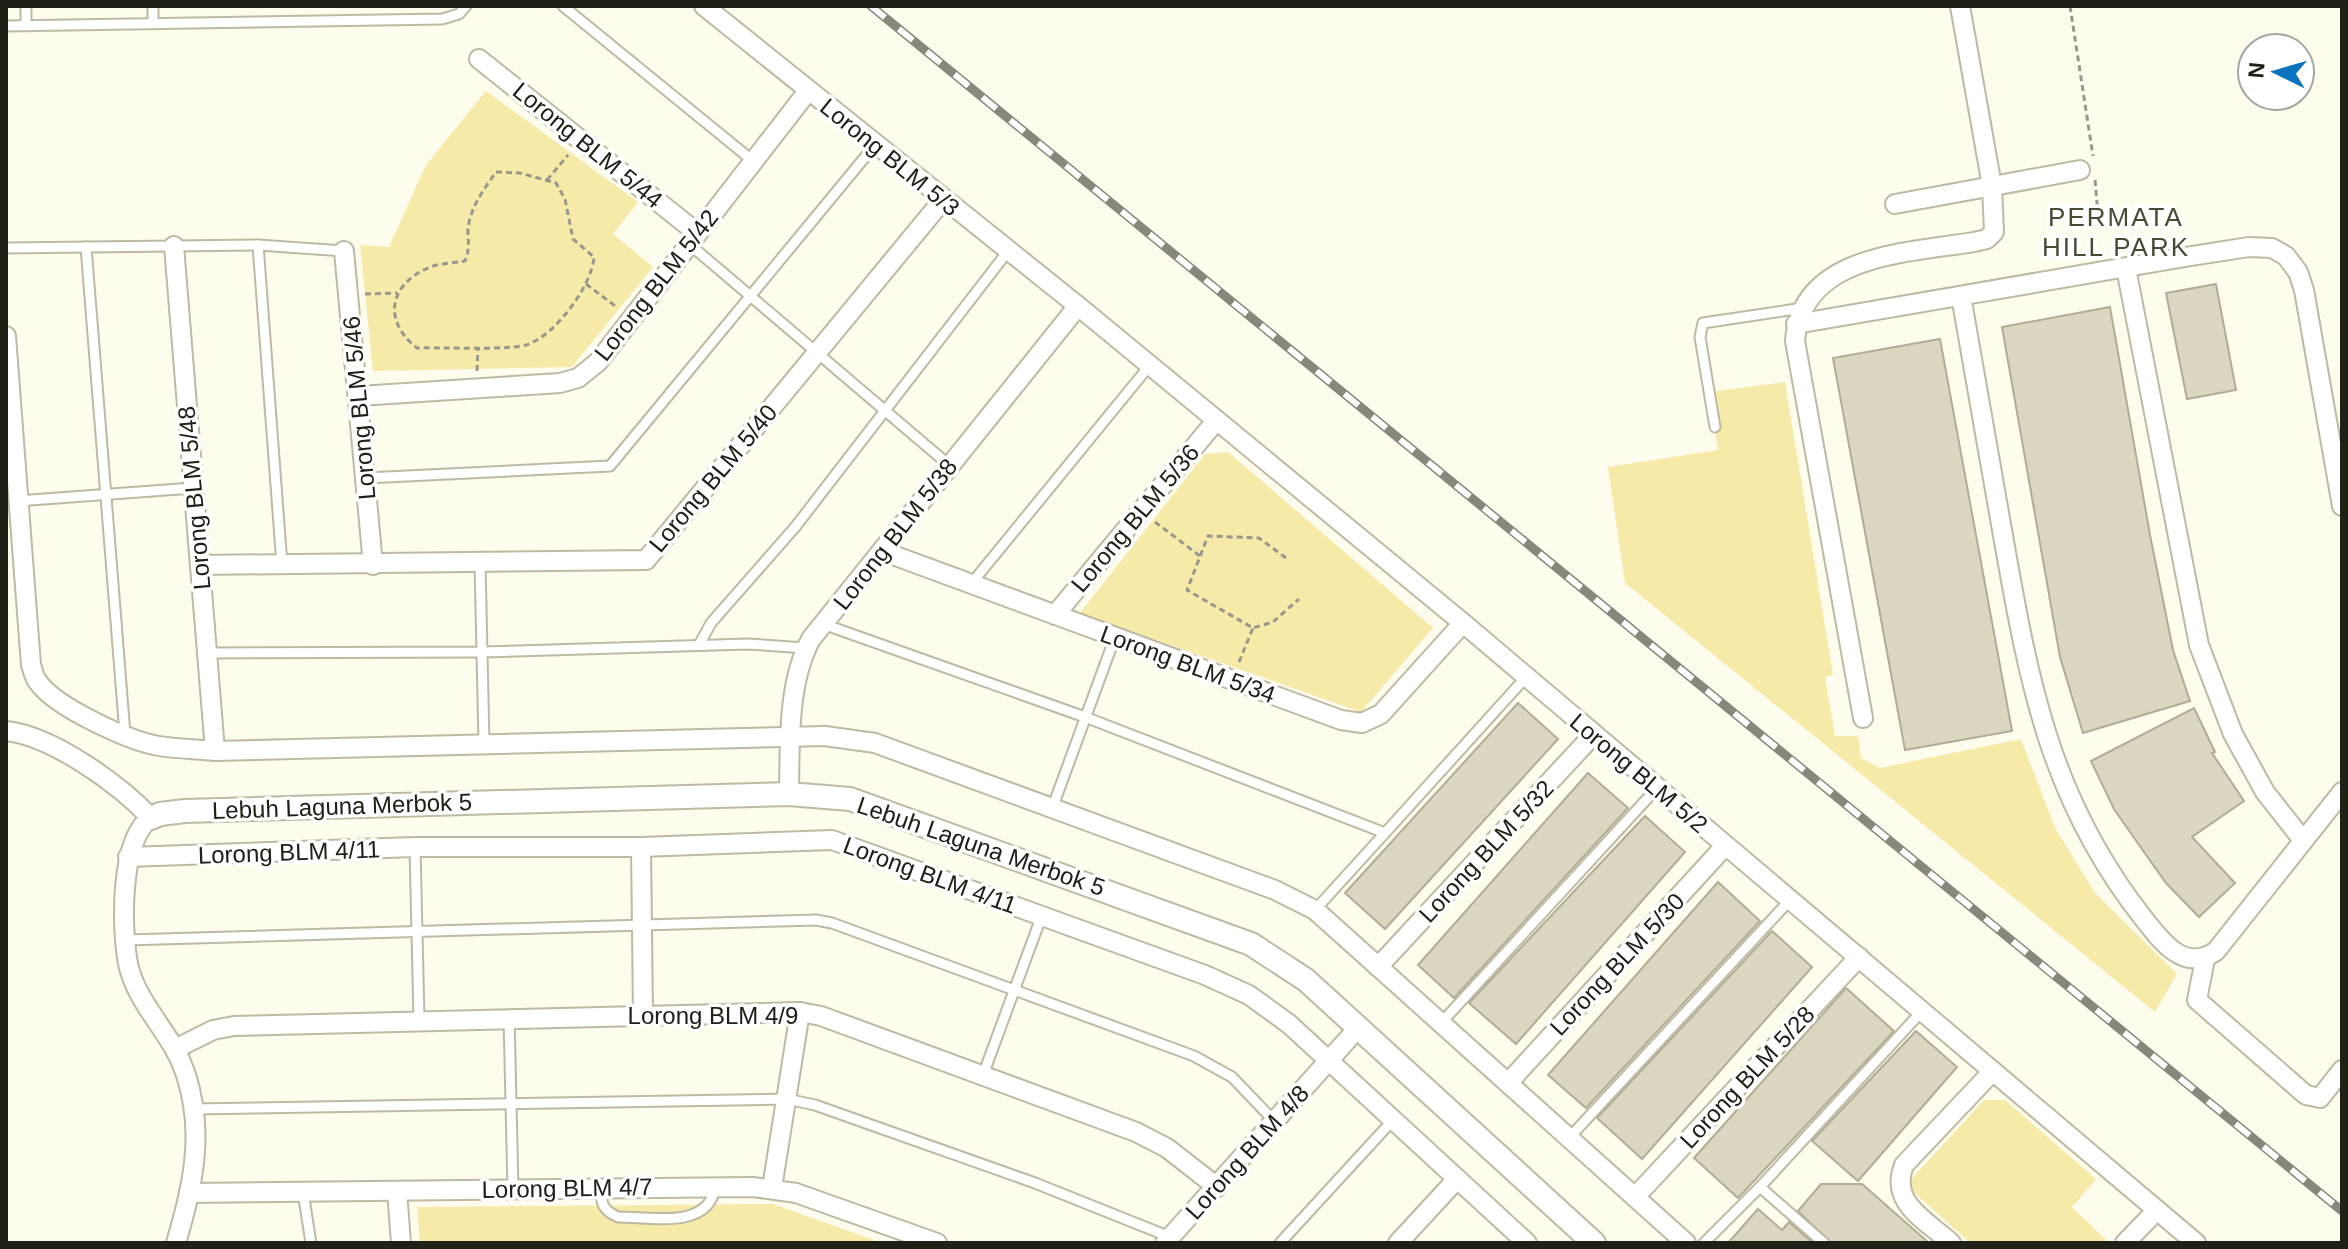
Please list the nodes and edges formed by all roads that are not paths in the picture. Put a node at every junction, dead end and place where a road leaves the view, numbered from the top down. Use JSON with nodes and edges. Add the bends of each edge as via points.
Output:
{"nodes":[{"id":1,"x":26,"y":6,"type":"edge"},
{"id":2,"x":153,"y":6,"type":"edge"},
{"id":3,"x":563,"y":6,"type":"edge"},
{"id":4,"x":704,"y":6,"type":"edge"},
{"id":5,"x":1960,"y":6,"type":"edge"},
{"id":6,"x":459,"y":9,"type":"edge"},
{"id":7,"x":153,"y":22,"type":"junction"},
{"id":8,"x":26,"y":25,"type":"junction"},
{"id":9,"x":6,"y":26,"type":"edge"},
{"id":10,"x":479,"y":59,"type":"dead end"},
{"id":11,"x":808,"y":91,"type":"junction"},
{"id":12,"x":875,"y":145,"type":"junction"},
{"id":13,"x":753,"y":161,"type":"junction"},
{"id":14,"x":2080,"y":170,"type":"dead end"},
{"id":15,"x":1992,"y":186,"type":"junction"},
{"id":16,"x":942,"y":201,"type":"junction"},
{"id":17,"x":1895,"y":204,"type":"dead end"},
{"id":18,"x":692,"y":237,"type":"junction"},
{"id":19,"x":258,"y":245,"type":"junction"},
{"id":20,"x":174,"y":246,"type":"junction"},
{"id":21,"x":86,"y":247,"type":"junction"},
{"id":22,"x":6,"y":248,"type":"edge"},
{"id":23,"x":344,"y":251,"type":"joint"},
{"id":24,"x":1008,"y":251,"type":"junction"},
{"id":25,"x":2126,"y":268,"type":"junction"},
{"id":26,"x":750,"y":293,"type":"junction"},
{"id":27,"x":1961,"y":296,"type":"junction"},
{"id":28,"x":1078,"y":306,"type":"junction"},
{"id":29,"x":1799,"y":316,"type":"junction"},
{"id":30,"x":6,"y":336,"type":"edge"},
{"id":31,"x":817,"y":353,"type":"junction"},
{"id":32,"x":1150,"y":365,"type":"junction"},
{"id":33,"x":359,"y":396,"type":"junction"},
{"id":34,"x":885,"y":414,"type":"junction"},
{"id":35,"x":1215,"y":422,"type":"junction"},
{"id":36,"x":1715,"y":427,"type":"dead end"},
{"id":37,"x":949,"y":465,"type":"junction"},
{"id":38,"x":365,"y":478,"type":"junction"},
{"id":39,"x":193,"y":488,"type":"junction"},
{"id":40,"x":104,"y":493,"type":"junction"},
{"id":41,"x":17,"y":501,"type":"junction"},
{"id":42,"x":2342,"y":506,"type":"edge"},
{"id":43,"x":882,"y":551,"type":"junction"},
{"id":44,"x":480,"y":563,"type":"junction"},
{"id":45,"x":200,"y":565,"type":"junction"},
{"id":46,"x":282,"y":565,"type":"junction"},
{"id":47,"x":373,"y":565,"type":"junction"},
{"id":48,"x":971,"y":584,"type":"junction"},
{"id":49,"x":1055,"y":615,"type":"junction"},
{"id":50,"x":1463,"y":623,"type":"junction"},
{"id":51,"x":823,"y":624,"type":"junction"},
{"id":52,"x":1115,"y":637,"type":"junction"},
{"id":53,"x":699,"y":645,"type":"junction"},
{"id":54,"x":806,"y":648,"type":"junction"},
{"id":55,"x":482,"y":652,"type":"junction"},
{"id":56,"x":207,"y":653,"type":"junction"},
{"id":57,"x":1526,"y":677,"type":"junction"},
{"id":58,"x":1085,"y":717,"type":"junction"},
{"id":59,"x":1863,"y":718,"type":"dead end"},
{"id":60,"x":6,"y":731,"type":"edge"},
{"id":61,"x":1594,"y":734,"type":"junction"},
{"id":62,"x":125,"y":737,"type":"junction"},
{"id":63,"x":790,"y":737,"type":"junction"},
{"id":64,"x":484,"y":743,"type":"junction"},
{"id":65,"x":215,"y":751,"type":"junction"},
{"id":66,"x":1657,"y":788,"type":"junction"},
{"id":67,"x":2342,"y":792,"type":"edge"},
{"id":68,"x":789,"y":794,"type":"junction"},
{"id":69,"x":1053,"y":806,"type":"junction"},
{"id":70,"x":151,"y":818,"type":"junction"},
{"id":71,"x":1385,"y":833,"type":"junction"},
{"id":72,"x":2302,"y":839,"type":"junction"},
{"id":73,"x":1725,"y":846,"type":"junction"},
{"id":74,"x":415,"y":847,"type":"junction"},
{"id":75,"x":641,"y":847,"type":"junction"},
{"id":76,"x":128,"y":857,"type":"junction"},
{"id":77,"x":1790,"y":900,"type":"junction"},
{"id":78,"x":1315,"y":910,"type":"junction"},
{"id":79,"x":1042,"y":915,"type":"junction"},
{"id":80,"x":641,"y":925,"type":"junction"},
{"id":81,"x":417,"y":933,"type":"junction"},
{"id":82,"x":126,"y":940,"type":"junction"},
{"id":83,"x":1859,"y":957,"type":"junction"},
{"id":84,"x":2205,"y":959,"type":"junction"},
{"id":85,"x":1378,"y":967,"type":"junction"},
{"id":86,"x":1014,"y":991,"type":"junction"},
{"id":87,"x":1924,"y":1009,"type":"junction"},
{"id":88,"x":800,"y":1012,"type":"junction"},
{"id":89,"x":643,"y":1015,"type":"junction"},
{"id":90,"x":509,"y":1017,"type":"junction"},
{"id":91,"x":419,"y":1019,"type":"junction"},
{"id":92,"x":1442,"y":1022,"type":"junction"},
{"id":93,"x":1358,"y":1028,"type":"junction"},
{"id":94,"x":175,"y":1049,"type":"junction"},
{"id":95,"x":1329,"y":1061,"type":"junction"},
{"id":96,"x":2342,"y":1070,"type":"edge"},
{"id":97,"x":1993,"y":1071,"type":"junction"},
{"id":98,"x":983,"y":1075,"type":"junction"},
{"id":99,"x":1508,"y":1083,"type":"junction"},
{"id":100,"x":787,"y":1099,"type":"junction"},
{"id":101,"x":511,"y":1102,"type":"junction"},
{"id":102,"x":194,"y":1109,"type":"junction"},
{"id":103,"x":1393,"y":1120,"type":"junction"},
{"id":104,"x":1275,"y":1122,"type":"junction"},
{"id":105,"x":1569,"y":1138,"type":"junction"},
{"id":106,"x":1457,"y":1179,"type":"junction"},
{"id":107,"x":715,"y":1186,"type":"junction"},
{"id":108,"x":601,"y":1187,"type":"junction"},
{"id":109,"x":1217,"y":1187,"type":"junction"},
{"id":110,"x":1760,"y":1187,"type":"junction"},
{"id":111,"x":772,"y":1188,"type":"junction"},
{"id":112,"x":513,"y":1189,"type":"junction"},
{"id":113,"x":397,"y":1191,"type":"junction"},
{"id":114,"x":303,"y":1192,"type":"junction"},
{"id":115,"x":189,"y":1193,"type":"junction"},
{"id":116,"x":1635,"y":1197,"type":"junction"},
{"id":117,"x":2157,"y":1210,"type":"junction"},
{"id":118,"x":1168,"y":1240,"type":"edge"},
{"id":119,"x":1517,"y":1240,"type":"edge"},
{"id":120,"x":176,"y":1243,"type":"edge"},
{"id":121,"x":311,"y":1243,"type":"edge"},
{"id":122,"x":401,"y":1243,"type":"edge"},
{"id":123,"x":937,"y":1243,"type":"edge"},
{"id":124,"x":1280,"y":1243,"type":"edge"},
{"id":125,"x":1398,"y":1243,"type":"edge"},
{"id":126,"x":1594,"y":1243,"type":"edge"},
{"id":127,"x":1686,"y":1243,"type":"edge"},
{"id":128,"x":1704,"y":1243,"type":"edge"},
{"id":129,"x":1824,"y":1243,"type":"edge"},
{"id":130,"x":1951,"y":1243,"type":"edge"},
{"id":131,"x":2125,"y":1243,"type":"edge"},
{"id":132,"x":2196,"y":1243,"type":"edge"}],
"edges":[{"from":1,"to":8,"type":"lane"},
{"from":2,"to":7,"type":"lane"},
{"from":3,"to":13,"type":"lane"},
{"from":4,"to":11,"type":"street","name":"Lorong BLM 5/3"},
{"from":5,"to":15,"type":"street"},
{"from":6,"to":7,"type":"lane","via":[[442,19]]},
{"from":7,"to":8,"type":"lane"},
{"from":8,"to":9,"type":"lane"},
{"from":10,"to":18,"type":"street","name":"Lorong BLM 5/44","via":[[581,139]]},
{"from":11,"to":12,"type":"street","name":"Lorong BLM 5/3"},
{"from":11,"to":13,"type":"street","name":"Lorong BLM 5/42"},
{"from":12,"to":16,"type":"street","name":"Lorong BLM 5/3"},
{"from":12,"to":26,"type":"lane"},
{"from":13,"to":18,"type":"street","name":"Lorong BLM 5/42"},
{"from":14,"to":15,"type":"street"},
{"from":15,"to":17,"type":"street"},
{"from":15,"to":29,"type":"street","via":[[1996,223],[1987,239],[1845,268],[1818,288]]},
{"from":16,"to":24,"type":"street","name":"Lorong BLM 5/3"},
{"from":16,"to":31,"type":"street","name":"Lorong BLM 5/40"},
{"from":18,"to":26,"type":"lane"},
{"from":18,"to":33,"type":"street","name":"Lorong BLM 5/42","via":[[598,362],[578,378]]},
{"from":19,"to":20,"type":"lane"},
{"from":19,"to":23,"type":"lane"},
{"from":19,"to":46,"type":"lane"},
{"from":20,"to":21,"type":"lane"},
{"from":20,"to":39,"type":"street","name":"Lorong BLM 5/48"},
{"from":21,"to":22,"type":"lane"},
{"from":21,"to":40,"type":"lane"},
{"from":23,"to":33,"type":"street","name":"Lorong BLM 5/46"},
{"from":24,"to":28,"type":"street","name":"Lorong BLM 5/3"},
{"from":24,"to":34,"type":"lane"},
{"from":25,"to":27,"type":"street"},
{"from":25,"to":42,"type":"street","via":[[2249,247],[2272,248],[2286,256],[2304,290]]},
{"from":25,"to":72,"type":"street","via":[[2199,645],[2233,734],[2265,792]]},
{"from":26,"to":31,"type":"lane"},
{"from":26,"to":38,"type":"lane","via":[[610,466]]},
{"from":27,"to":29,"type":"street"},
{"from":27,"to":84,"type":"street","via":[[2020,635],[2058,774],[2103,860],[2147,924],[2173,952]]},
{"from":28,"to":32,"type":"street","name":"Lorong BLM 5/2"},
{"from":28,"to":37,"type":"street","name":"Lorong BLM 5/38"},
{"from":29,"to":36,"type":"lane","via":[[1703,323],[1700,337]]},
{"from":29,"to":59,"type":"street","via":[[1795,341]]},
{"from":30,"to":41,"type":"street"},
{"from":31,"to":34,"type":"lane"},
{"from":31,"to":44,"type":"street","name":"Lorong BLM 5/40","via":[[646,560]]},
{"from":32,"to":35,"type":"street","name":"Lorong BLM 5/2"},
{"from":32,"to":48,"type":"lane"},
{"from":33,"to":38,"type":"street","name":"Lorong BLM 5/46"},
{"from":34,"to":37,"type":"lane"},
{"from":34,"to":53,"type":"lane","via":[[711,623]]},
{"from":35,"to":49,"type":"street","name":"Lorong BLM 5/36"},
{"from":35,"to":50,"type":"street","name":"Lorong BLM 5/2"},
{"from":37,"to":43,"type":"street","name":"Lorong BLM 5/38"},
{"from":38,"to":47,"type":"street","name":"Lorong BLM 5/46"},
{"from":39,"to":40,"type":"lane"},
{"from":39,"to":45,"type":"street","name":"Lorong BLM 5/48"},
{"from":40,"to":41,"type":"lane"},
{"from":40,"to":62,"type":"lane"},
{"from":41,"to":62,"type":"street","via":[[27,638],[37,682]]},
{"from":43,"to":48,"type":"street","name":"Lorong BLM 5/34"},
{"from":43,"to":51,"type":"street","name":"Lorong BLM 5/38"},
{"from":44,"to":47,"type":"street","name":"Lorong BLM 5/40"},
{"from":44,"to":55,"type":"lane"},
{"from":45,"to":46,"type":"street","name":"Lorong BLM 5/40"},
{"from":45,"to":56,"type":"street","name":"Lorong BLM 5/48"},
{"from":46,"to":47,"type":"street","name":"Lorong BLM 5/40"},
{"from":48,"to":49,"type":"street","name":"Lorong BLM 5/34"},
{"from":49,"to":52,"type":"street","name":"Lorong BLM 5/34"},
{"from":50,"to":52,"type":"street","name":"Lorong BLM 5/34","via":[[1381,714],[1362,723],[1341,720]]},
{"from":50,"to":57,"type":"street","name":"Lorong BLM 5/2"},
{"from":51,"to":54,"type":"street","name":"Lorong BLM 5/38"},
{"from":51,"to":58,"type":"lane"},
{"from":52,"to":58,"type":"lane"},
{"from":53,"to":54,"type":"lane"},
{"from":53,"to":55,"type":"lane"},
{"from":54,"to":63,"type":"street","name":"Lorong BLM 5/38"},
{"from":55,"to":56,"type":"lane"},
{"from":55,"to":64,"type":"lane"},
{"from":56,"to":65,"type":"street","name":"Lorong BLM 5/48"},
{"from":57,"to":61,"type":"street","name":"Lorong BLM 5/2"},
{"from":57,"to":71,"type":"lane"},
{"from":58,"to":69,"type":"lane"},
{"from":58,"to":71,"type":"lane"},
{"from":60,"to":70,"type":"street","via":[[45,742],[134,800]]},
{"from":61,"to":66,"type":"street","name":"Lorong BLM 5/2"},
{"from":61,"to":85,"type":"street","name":"Lorong BLM 5/32"},
{"from":62,"to":65,"type":"street"},
{"from":63,"to":64,"type":"street"},
{"from":63,"to":68,"type":"street","name":"Lorong BLM 5/38"},
{"from":63,"to":69,"type":"street","via":[[875,743]]},
{"from":64,"to":65,"type":"street"},
{"from":66,"to":73,"type":"street","name":"Lorong BLM 5/2"},
{"from":66,"to":92,"type":"lane"},
{"from":67,"to":72,"type":"street"},
{"from":68,"to":70,"type":"street","name":"Lebuh Laguna Merbok 5","via":[[185,811]]},
{"from":68,"to":93,"type":"street","name":"Lebuh Laguna Merbok 5","via":[[850,799],[879,808],[1251,944],[1306,980]]},
{"from":69,"to":78,"type":"street"},
{"from":70,"to":76,"type":"street","via":[[143,823]]},
{"from":71,"to":78,"type":"lane"},
{"from":72,"to":84,"type":"street"},
{"from":73,"to":77,"type":"street","name":"Lorong BLM 5/2"},
{"from":73,"to":99,"type":"street","name":"Lorong BLM 5/30"},
{"from":74,"to":75,"type":"street","name":"Lorong BLM 4/11"},
{"from":74,"to":76,"type":"street","name":"Lorong BLM 4/11"},
{"from":74,"to":81,"type":"lane"},
{"from":75,"to":79,"type":"street","name":"Lorong BLM 4/11","via":[[832,840]]},
{"from":75,"to":80,"type":"street"},
{"from":76,"to":82,"type":"street"},
{"from":77,"to":83,"type":"street","name":"Lorong BLM 5/2"},
{"from":77,"to":105,"type":"lane"},
{"from":78,"to":85,"type":"street"},
{"from":79,"to":86,"type":"lane"},
{"from":79,"to":95,"type":"street","name":"Lorong BLM 4/11","via":[[1249,995]]},
{"from":80,"to":81,"type":"lane"},
{"from":80,"to":86,"type":"lane","via":[[832,923]]},
{"from":80,"to":89,"type":"street"},
{"from":81,"to":82,"type":"lane"},
{"from":81,"to":91,"type":"lane"},
{"from":82,"to":94,"type":"street","via":[[129,969]]},
{"from":83,"to":87,"type":"street","name":"Lorong BLM 5/2"},
{"from":83,"to":116,"type":"street","name":"Lorong BLM 5/28"},
{"from":84,"to":96,"type":"street","via":[[2197,1000],[2306,1095],[2320,1098]]},
{"from":85,"to":92,"type":"street"},
{"from":86,"to":98,"type":"lane"},
{"from":86,"to":104,"type":"lane","via":[[1218,1066]]},
{"from":87,"to":97,"type":"street","name":"Lorong BLM 5/2"},
{"from":87,"to":110,"type":"lane"},
{"from":88,"to":89,"type":"street","name":"Lorong BLM 4/9"},
{"from":88,"to":98,"type":"street","name":"Lorong BLM 4/9"},
{"from":88,"to":100,"type":"street"},
{"from":89,"to":90,"type":"street","name":"Lorong BLM 4/9"},
{"from":90,"to":91,"type":"street","name":"Lorong BLM 4/9"},
{"from":90,"to":101,"type":"lane"},
{"from":91,"to":94,"type":"street","name":"Lorong BLM 4/9","via":[[234,1026]]},
{"from":92,"to":99,"type":"street"},
{"from":93,"to":95,"type":"street","name":"Lorong BLM 4/8"},
{"from":93,"to":126,"type":"street","name":"Lebuh Laguna Merbok 5"},
{"from":94,"to":102,"type":"street"},
{"from":95,"to":103,"type":"street","name":"Lorong BLM 4/11"},
{"from":95,"to":104,"type":"street","name":"Lorong BLM 4/8"},
{"from":97,"to":117,"type":"street","name":"Lorong BLM 5/2"},
{"from":97,"to":130,"type":"street","via":[[1904,1165],[1897,1182],[1902,1199]]},
{"from":98,"to":109,"type":"street","name":"Lorong BLM 4/9","via":[[1136,1132],[1167,1148]]},
{"from":99,"to":105,"type":"street"},
{"from":100,"to":101,"type":"lane"},
{"from":100,"to":111,"type":"street"},
{"from":100,"to":118,"type":"lane","via":[[1035,1183]]},
{"from":101,"to":102,"type":"lane"},
{"from":101,"to":112,"type":"lane"},
{"from":102,"to":115,"type":"street"},
{"from":103,"to":106,"type":"street","name":"Lorong BLM 4/11"},
{"from":103,"to":124,"type":"lane"},
{"from":104,"to":109,"type":"street","name":"Lorong BLM 4/8"},
{"from":105,"to":116,"type":"street"},
{"from":106,"to":119,"type":"street","name":"Lorong BLM 4/11"},
{"from":106,"to":125,"type":"street"},
{"from":107,"to":108,"type":"street","name":"Lorong BLM 4/7"},
{"from":107,"to":108,"type":"lane","via":[[714,1199],[693,1217],[618,1217],[601,1203]]},
{"from":107,"to":111,"type":"street","name":"Lorong BLM 4/7"},
{"from":108,"to":112,"type":"street","name":"Lorong BLM 4/7"},
{"from":109,"to":118,"type":"street","name":"Lorong BLM 4/8"},
{"from":110,"to":128,"type":"lane"},
{"from":110,"to":129,"type":"lane"},
{"from":111,"to":123,"type":"street","name":"Lorong BLM 4/7"},
{"from":112,"to":113,"type":"street","name":"Lorong BLM 4/7"},
{"from":113,"to":114,"type":"street","name":"Lorong BLM 4/7"},
{"from":113,"to":122,"type":"street"},
{"from":114,"to":115,"type":"street","name":"Lorong BLM 4/7"},
{"from":114,"to":121,"type":"lane"},
{"from":115,"to":120,"type":"street"},
{"from":116,"to":127,"type":"street"},
{"from":117,"to":131,"type":"street"},
{"from":117,"to":132,"type":"street","name":"Lorong BLM 5/2"}]}
